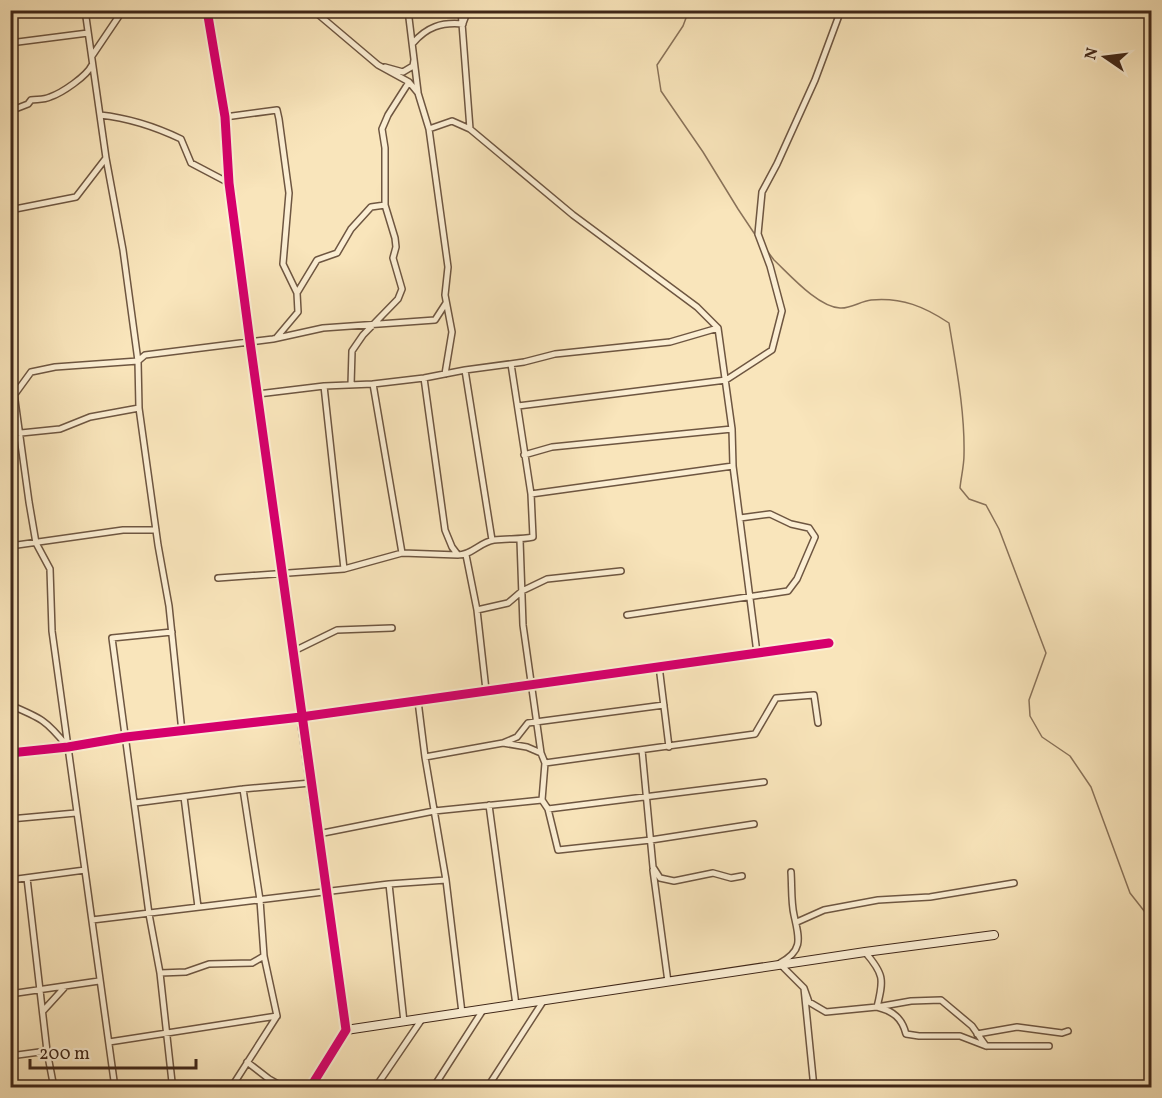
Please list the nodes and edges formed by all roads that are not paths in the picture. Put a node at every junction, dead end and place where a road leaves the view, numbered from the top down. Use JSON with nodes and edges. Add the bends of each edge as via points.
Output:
{"nodes":[{"id":1,"x":85,"y":10,"type":"edge"},
{"id":2,"x":123,"y":10,"type":"edge"},
{"id":3,"x":207,"y":10,"type":"edge"},
{"id":4,"x":313,"y":10,"type":"edge"},
{"id":5,"x":408,"y":10,"type":"edge"},
{"id":6,"x":461,"y":10,"type":"edge"},
{"id":7,"x":468,"y":10,"type":"edge"},
{"id":8,"x":841,"y":10,"type":"edge"},
{"id":9,"x":463,"y":24,"type":"junction"},
{"id":10,"x":88,"y":33,"type":"junction"},
{"id":11,"x":10,"y":43,"type":"edge"},
{"id":12,"x":413,"y":44,"type":"junction"},
{"id":13,"x":92,"y":56,"type":"junction"},
{"id":14,"x":414,"y":59,"type":"junction"},
{"id":15,"x":93,"y":64,"type":"junction"},
{"id":16,"x":378,"y":66,"type":"junction"},
{"id":17,"x":409,"y":82,"type":"junction"},
{"id":18,"x":418,"y":93,"type":"junction"},
{"id":19,"x":10,"y":111,"type":"edge"},
{"id":20,"x":100,"y":115,"type":"junction"},
{"id":21,"x":225,"y":117,"type":"junction"},
{"id":22,"x":429,"y":129,"type":"junction"},
{"id":23,"x":470,"y":129,"type":"junction"},
{"id":24,"x":106,"y":158,"type":"junction"},
{"id":25,"x":229,"y":183,"type":"junction"},
{"id":26,"x":385,"y":205,"type":"junction"},
{"id":27,"x":10,"y":210,"type":"edge"},
{"id":28,"x":297,"y":293,"type":"junction"},
{"id":29,"x":446,"y":303,"type":"junction"},
{"id":30,"x":375,"y":324,"type":"junction"},
{"id":31,"x":718,"y":328,"type":"junction"},
{"id":32,"x":276,"y":338,"type":"junction"},
{"id":33,"x":250,"y":342,"type":"junction"},
{"id":34,"x":138,"y":360,"type":"junction"},
{"id":35,"x":10,"y":364,"type":"edge"},
{"id":36,"x":511,"y":364,"type":"junction"},
{"id":37,"x":465,"y":370,"type":"junction"},
{"id":38,"x":445,"y":374,"type":"junction"},
{"id":39,"x":424,"y":378,"type":"junction"},
{"id":40,"x":12,"y":380,"type":"edge"},
{"id":41,"x":726,"y":380,"type":"junction"},
{"id":42,"x":373,"y":384,"type":"junction"},
{"id":43,"x":324,"y":386,"type":"junction"},
{"id":44,"x":351,"y":386,"type":"junction"},
{"id":45,"x":15,"y":394,"type":"junction"},
{"id":46,"x":258,"y":394,"type":"junction"},
{"id":47,"x":10,"y":404,"type":"edge"},
{"id":48,"x":518,"y":406,"type":"junction"},
{"id":49,"x":139,"y":408,"type":"junction"},
{"id":50,"x":732,"y":429,"type":"junction"},
{"id":51,"x":10,"y":432,"type":"edge"},
{"id":52,"x":21,"y":433,"type":"junction"},
{"id":53,"x":524,"y":455,"type":"junction"},
{"id":54,"x":733,"y":466,"type":"junction"},
{"id":55,"x":531,"y":494,"type":"junction"},
{"id":56,"x":740,"y":518,"type":"junction"},
{"id":57,"x":156,"y":530,"type":"junction"},
{"id":58,"x":492,"y":540,"type":"junction"},
{"id":59,"x":520,"y":540,"type":"junction"},
{"id":60,"x":36,"y":543,"type":"junction"},
{"id":61,"x":10,"y":546,"type":"edge"},
{"id":62,"x":402,"y":553,"type":"junction"},
{"id":63,"x":458,"y":555,"type":"junction"},
{"id":64,"x":466,"y":555,"type":"junction"},
{"id":65,"x":344,"y":569,"type":"junction"},
{"id":66,"x":621,"y":571,"type":"dead end"},
{"id":67,"x":282,"y":574,"type":"junction"},
{"id":68,"x":218,"y":579,"type":"dead end"},
{"id":69,"x":522,"y":591,"type":"junction"},
{"id":70,"x":749,"y":596,"type":"junction"},
{"id":71,"x":477,"y":610,"type":"junction"},
{"id":72,"x":627,"y":615,"type":"dead end"},
{"id":73,"x":392,"y":628,"type":"dead end"},
{"id":74,"x":172,"y":632,"type":"junction"},
{"id":75,"x":829,"y":643,"type":"dead end"},
{"id":76,"x":292,"y":652,"type":"junction"},
{"id":77,"x":757,"y":653,"type":"junction"},
{"id":78,"x":10,"y":662,"type":"edge"},
{"id":79,"x":659,"y":666,"type":"junction"},
{"id":80,"x":10,"y":684,"type":"edge"},
{"id":81,"x":530,"y":684,"type":"junction"},
{"id":82,"x":486,"y":690,"type":"junction"},
{"id":83,"x":418,"y":701,"type":"junction"},
{"id":84,"x":10,"y":705,"type":"edge"},
{"id":85,"x":664,"y":705,"type":"junction"},
{"id":86,"x":301,"y":717,"type":"junction"},
{"id":87,"x":537,"y":722,"type":"junction"},
{"id":88,"x":818,"y":723,"type":"dead end"},
{"id":89,"x":182,"y":732,"type":"junction"},
{"id":90,"x":126,"y":737,"type":"junction"},
{"id":91,"x":503,"y":743,"type":"junction"},
{"id":92,"x":68,"y":747,"type":"junction"},
{"id":93,"x":669,"y":747,"type":"junction"},
{"id":94,"x":642,"y":750,"type":"junction"},
{"id":95,"x":10,"y":753,"type":"edge"},
{"id":96,"x":541,"y":753,"type":"junction"},
{"id":97,"x":425,"y":757,"type":"junction"},
{"id":98,"x":545,"y":763,"type":"junction"},
{"id":99,"x":764,"y":782,"type":"dead end"},
{"id":100,"x":311,"y":783,"type":"junction"},
{"id":101,"x":243,"y":789,"type":"junction"},
{"id":102,"x":184,"y":797,"type":"junction"},
{"id":103,"x":646,"y":797,"type":"junction"},
{"id":104,"x":542,"y":800,"type":"junction"},
{"id":105,"x":135,"y":803,"type":"junction"},
{"id":106,"x":489,"y":805,"type":"junction"},
{"id":107,"x":548,"y":809,"type":"junction"},
{"id":108,"x":434,"y":811,"type":"junction"},
{"id":109,"x":76,"y":813,"type":"junction"},
{"id":110,"x":10,"y":819,"type":"edge"},
{"id":111,"x":754,"y":824,"type":"dead end"},
{"id":112,"x":318,"y":834,"type":"junction"},
{"id":113,"x":651,"y":840,"type":"junction"},
{"id":114,"x":653,"y":867,"type":"junction"},
{"id":115,"x":85,"y":870,"type":"junction"},
{"id":116,"x":791,"y":872,"type":"dead end"},
{"id":117,"x":742,"y":876,"type":"dead end"},
{"id":118,"x":27,"y":878,"type":"junction"},
{"id":119,"x":10,"y":880,"type":"edge"},
{"id":120,"x":446,"y":880,"type":"junction"},
{"id":121,"x":1014,"y":883,"type":"dead end"},
{"id":122,"x":389,"y":884,"type":"junction"},
{"id":123,"x":326,"y":893,"type":"junction"},
{"id":124,"x":260,"y":900,"type":"junction"},
{"id":125,"x":198,"y":907,"type":"junction"},
{"id":126,"x":149,"y":914,"type":"junction"},
{"id":127,"x":92,"y":920,"type":"junction"},
{"id":128,"x":797,"y":922,"type":"junction"},
{"id":129,"x":994,"y":935,"type":"dead end"},
{"id":130,"x":865,"y":952,"type":"junction"},
{"id":131,"x":264,"y":956,"type":"junction"},
{"id":132,"x":778,"y":965,"type":"junction"},
{"id":133,"x":160,"y":973,"type":"junction"},
{"id":134,"x":99,"y":981,"type":"junction"},
{"id":135,"x":668,"y":982,"type":"junction"},
{"id":136,"x":65,"y":987,"type":"junction"},
{"id":137,"x":804,"y":988,"type":"junction"},
{"id":138,"x":41,"y":991,"type":"junction"},
{"id":139,"x":10,"y":994,"type":"edge"},
{"id":140,"x":544,"y":1000,"type":"junction"},
{"id":141,"x":516,"y":1005,"type":"junction"},
{"id":142,"x":877,"y":1007,"type":"junction"},
{"id":143,"x":483,"y":1010,"type":"junction"},
{"id":144,"x":43,"y":1011,"type":"junction"},
{"id":145,"x":462,"y":1013,"type":"junction"},
{"id":146,"x":277,"y":1016,"type":"junction"},
{"id":147,"x":422,"y":1019,"type":"junction"},
{"id":148,"x":405,"y":1022,"type":"junction"},
{"id":149,"x":346,"y":1030,"type":"junction"},
{"id":150,"x":1068,"y":1031,"type":"dead end"},
{"id":151,"x":167,"y":1033,"type":"junction"},
{"id":152,"x":977,"y":1034,"type":"junction"},
{"id":153,"x":109,"y":1042,"type":"junction"},
{"id":154,"x":986,"y":1046,"type":"junction"},
{"id":155,"x":1049,"y":1046,"type":"dead end"},
{"id":156,"x":47,"y":1051,"type":"junction"},
{"id":157,"x":10,"y":1056,"type":"edge"},
{"id":158,"x":248,"y":1062,"type":"junction"},
{"id":159,"x":54,"y":1088,"type":"edge"},
{"id":160,"x":115,"y":1088,"type":"edge"},
{"id":161,"x":179,"y":1088,"type":"edge"},
{"id":162,"x":231,"y":1088,"type":"edge"},
{"id":163,"x":285,"y":1088,"type":"edge"},
{"id":164,"x":310,"y":1088,"type":"edge"},
{"id":165,"x":375,"y":1088,"type":"edge"},
{"id":166,"x":433,"y":1088,"type":"edge"},
{"id":167,"x":487,"y":1088,"type":"edge"},
{"id":168,"x":814,"y":1088,"type":"edge"}],
"edges":[{"from":1,"to":10,"type":"street"},
{"from":2,"to":13,"type":"street"},
{"from":3,"to":21,"type":"street"},
{"from":4,"to":16,"type":"street"},
{"from":5,"to":12,"type":"street"},
{"from":6,"to":9,"type":"street"},
{"from":7,"to":9,"type":"street"},
{"from":8,"to":41,"type":"street","via":[[801,112],[762,192],[758,234],[782,311],[772,350]]},
{"from":9,"to":12,"type":"street","via":[[427,29]]},
{"from":9,"to":23,"type":"street"},
{"from":10,"to":11,"type":"street"},
{"from":10,"to":13,"type":"street"},
{"from":12,"to":14,"type":"street"},
{"from":13,"to":15,"type":"street"},
{"from":14,"to":16,"type":"street","via":[[413,66],[403,72]]},
{"from":14,"to":18,"type":"street"},
{"from":15,"to":19,"type":"street","via":[[88,73],[60,92],[49,98],[31,99]]},
{"from":15,"to":20,"type":"street"},
{"from":16,"to":17,"type":"street"},
{"from":17,"to":18,"type":"street"},
{"from":17,"to":26,"type":"street","via":[[382,129],[386,148]]},
{"from":18,"to":22,"type":"street"},
{"from":20,"to":24,"type":"street"},
{"from":20,"to":25,"type":"street","via":[[161,129],[181,139],[191,163]]},
{"from":21,"to":25,"type":"street"},
{"from":21,"to":28,"type":"street","via":[[277,110],[289,193],[283,264]]},
{"from":22,"to":23,"type":"street","via":[[452,121]]},
{"from":22,"to":29,"type":"street","via":[[448,267]]},
{"from":23,"to":31,"type":"street","via":[[573,215],[697,307]]},
{"from":24,"to":27,"type":"street","via":[[76,197]]},
{"from":24,"to":34,"type":"street"},
{"from":25,"to":33,"type":"street"},
{"from":26,"to":28,"type":"street","via":[[371,207],[351,229],[337,253],[317,260]]},
{"from":26,"to":30,"type":"street","via":[[395,238],[393,258],[402,289]]},
{"from":28,"to":32,"type":"street","via":[[298,312]]},
{"from":29,"to":30,"type":"street","via":[[435,320]]},
{"from":29,"to":38,"type":"street","via":[[452,332]]},
{"from":30,"to":32,"type":"street","via":[[323,328]]},
{"from":30,"to":44,"type":"street","via":[[352,351]]},
{"from":31,"to":36,"type":"street","via":[[670,342],[582,350]]},
{"from":31,"to":41,"type":"street"},
{"from":32,"to":33,"type":"street"},
{"from":33,"to":34,"type":"street","via":[[145,355]]},
{"from":33,"to":46,"type":"street"},
{"from":34,"to":45,"type":"street","via":[[31,372]]},
{"from":34,"to":49,"type":"street"},
{"from":35,"to":40,"type":"street"},
{"from":36,"to":37,"type":"street"},
{"from":36,"to":48,"type":"street"},
{"from":37,"to":38,"type":"street"},
{"from":37,"to":58,"type":"street"},
{"from":38,"to":39,"type":"street"},
{"from":39,"to":42,"type":"street"},
{"from":39,"to":63,"type":"street","via":[[445,530]]},
{"from":40,"to":45,"type":"street"},
{"from":41,"to":48,"type":"street"},
{"from":41,"to":50,"type":"street"},
{"from":42,"to":44,"type":"street"},
{"from":42,"to":62,"type":"street"},
{"from":43,"to":44,"type":"street"},
{"from":43,"to":46,"type":"street"},
{"from":43,"to":65,"type":"street"},
{"from":45,"to":47,"type":"street"},
{"from":45,"to":52,"type":"street"},
{"from":46,"to":67,"type":"street"},
{"from":48,"to":53,"type":"street"},
{"from":49,"to":52,"type":"street","via":[[90,417],[60,429]]},
{"from":49,"to":57,"type":"street"},
{"from":50,"to":53,"type":"street","via":[[552,447]]},
{"from":50,"to":54,"type":"street"},
{"from":51,"to":52,"type":"street"},
{"from":52,"to":60,"type":"street"},
{"from":53,"to":55,"type":"street"},
{"from":54,"to":55,"type":"street"},
{"from":54,"to":56,"type":"street"},
{"from":55,"to":59,"type":"street","via":[[533,537]]},
{"from":56,"to":70,"type":"street"},
{"from":56,"to":70,"type":"street","via":[[770,514],[809,528],[815,537],[788,591]]},
{"from":57,"to":60,"type":"street","via":[[123,530]]},
{"from":57,"to":74,"type":"street"},
{"from":58,"to":59,"type":"street"},
{"from":58,"to":64,"type":"street"},
{"from":59,"to":69,"type":"street"},
{"from":60,"to":61,"type":"street"},
{"from":60,"to":92,"type":"street","via":[[50,569],[52,631]]},
{"from":62,"to":63,"type":"street"},
{"from":62,"to":65,"type":"street"},
{"from":63,"to":64,"type":"street"},
{"from":64,"to":71,"type":"street"},
{"from":65,"to":67,"type":"street"},
{"from":66,"to":69,"type":"street","via":[[547,579]]},
{"from":67,"to":68,"type":"street"},
{"from":67,"to":76,"type":"street"},
{"from":69,"to":71,"type":"street","via":[[508,603]]},
{"from":69,"to":81,"type":"street"},
{"from":70,"to":72,"type":"street"},
{"from":70,"to":77,"type":"street"},
{"from":71,"to":82,"type":"street"},
{"from":73,"to":76,"type":"street","via":[[337,630]]},
{"from":74,"to":89,"type":"street"},
{"from":74,"to":90,"type":"street","via":[[112,638]]},
{"from":75,"to":77,"type":"street"},
{"from":76,"to":86,"type":"street"},
{"from":77,"to":79,"type":"street"},
{"from":78,"to":80,"type":"street"},
{"from":79,"to":81,"type":"street"},
{"from":79,"to":85,"type":"street"},
{"from":81,"to":82,"type":"street"},
{"from":81,"to":87,"type":"street"},
{"from":82,"to":83,"type":"street"},
{"from":83,"to":86,"type":"street"},
{"from":83,"to":97,"type":"street"},
{"from":84,"to":92,"type":"street","via":[[49,724]]},
{"from":85,"to":87,"type":"street"},
{"from":85,"to":93,"type":"street"},
{"from":86,"to":89,"type":"street"},
{"from":86,"to":100,"type":"street"},
{"from":87,"to":91,"type":"street","via":[[528,723],[517,737]]},
{"from":87,"to":96,"type":"street"},
{"from":88,"to":93,"type":"street","via":[[814,695],[776,698],[755,734]]},
{"from":89,"to":90,"type":"street"},
{"from":90,"to":92,"type":"street"},
{"from":90,"to":105,"type":"street"},
{"from":91,"to":96,"type":"street"},
{"from":91,"to":97,"type":"street"},
{"from":92,"to":95,"type":"street"},
{"from":92,"to":109,"type":"street"},
{"from":93,"to":94,"type":"street"},
{"from":94,"to":98,"type":"street"},
{"from":94,"to":103,"type":"street"},
{"from":96,"to":98,"type":"street"},
{"from":97,"to":108,"type":"street"},
{"from":98,"to":104,"type":"street"},
{"from":99,"to":103,"type":"street"},
{"from":100,"to":101,"type":"street"},
{"from":100,"to":112,"type":"street"},
{"from":101,"to":102,"type":"street"},
{"from":101,"to":124,"type":"street"},
{"from":102,"to":105,"type":"street"},
{"from":102,"to":125,"type":"street"},
{"from":103,"to":107,"type":"street"},
{"from":103,"to":113,"type":"street"},
{"from":104,"to":106,"type":"street"},
{"from":104,"to":107,"type":"street"},
{"from":105,"to":126,"type":"street"},
{"from":106,"to":108,"type":"street"},
{"from":106,"to":141,"type":"street"},
{"from":107,"to":113,"type":"street","via":[[558,850]]},
{"from":108,"to":112,"type":"street"},
{"from":108,"to":120,"type":"street"},
{"from":109,"to":110,"type":"street"},
{"from":109,"to":115,"type":"street"},
{"from":111,"to":113,"type":"street"},
{"from":112,"to":123,"type":"street"},
{"from":113,"to":114,"type":"street"},
{"from":114,"to":117,"type":"street","via":[[660,878],[674,881],[713,873],[731,878]]},
{"from":114,"to":135,"type":"street"},
{"from":115,"to":118,"type":"street"},
{"from":115,"to":127,"type":"street"},
{"from":116,"to":128,"type":"street"},
{"from":118,"to":119,"type":"street"},
{"from":118,"to":138,"type":"street"},
{"from":120,"to":122,"type":"street"},
{"from":120,"to":145,"type":"street"},
{"from":121,"to":128,"type":"street","via":[[930,897],[878,900],[824,910]]},
{"from":122,"to":123,"type":"street"},
{"from":122,"to":148,"type":"street"},
{"from":123,"to":124,"type":"street"},
{"from":123,"to":149,"type":"street"},
{"from":124,"to":125,"type":"street"},
{"from":124,"to":131,"type":"street"},
{"from":125,"to":126,"type":"street"},
{"from":126,"to":127,"type":"street"},
{"from":126,"to":133,"type":"street"},
{"from":127,"to":134,"type":"street"},
{"from":128,"to":132,"type":"street","via":[[798,945]]},
{"from":129,"to":130,"type":"street"},
{"from":130,"to":132,"type":"street"},
{"from":130,"to":142,"type":"street","via":[[880,969],[882,989]]},
{"from":131,"to":133,"type":"street","via":[[252,963],[209,964],[186,972]]},
{"from":131,"to":146,"type":"street"},
{"from":132,"to":135,"type":"street"},
{"from":132,"to":137,"type":"street"},
{"from":133,"to":151,"type":"street"},
{"from":134,"to":136,"type":"street"},
{"from":134,"to":153,"type":"street"},
{"from":135,"to":140,"type":"street"},
{"from":136,"to":138,"type":"street"},
{"from":136,"to":144,"type":"street"},
{"from":137,"to":142,"type":"street","via":[[809,1002],[826,1012]]},
{"from":137,"to":168,"type":"street"},
{"from":138,"to":139,"type":"street"},
{"from":138,"to":144,"type":"street"},
{"from":140,"to":141,"type":"street"},
{"from":140,"to":167,"type":"street"},
{"from":141,"to":143,"type":"street"},
{"from":142,"to":152,"type":"street","via":[[941,1000]]},
{"from":142,"to":154,"type":"street","via":[[898,1017],[906,1034],[960,1036]]},
{"from":143,"to":145,"type":"street"},
{"from":143,"to":166,"type":"street"},
{"from":144,"to":156,"type":"street"},
{"from":145,"to":147,"type":"street"},
{"from":146,"to":151,"type":"street"},
{"from":146,"to":158,"type":"street"},
{"from":147,"to":148,"type":"street"},
{"from":147,"to":165,"type":"street"},
{"from":148,"to":149,"type":"street"},
{"from":149,"to":164,"type":"street"},
{"from":150,"to":152,"type":"street","via":[[1017,1027]]},
{"from":151,"to":153,"type":"street"},
{"from":151,"to":161,"type":"street","via":[[172,1082]]},
{"from":152,"to":154,"type":"street"},
{"from":153,"to":160,"type":"street"},
{"from":154,"to":155,"type":"street"},
{"from":156,"to":157,"type":"street"},
{"from":156,"to":159,"type":"street"},
{"from":158,"to":162,"type":"street"},
{"from":158,"to":163,"type":"street"}]}
